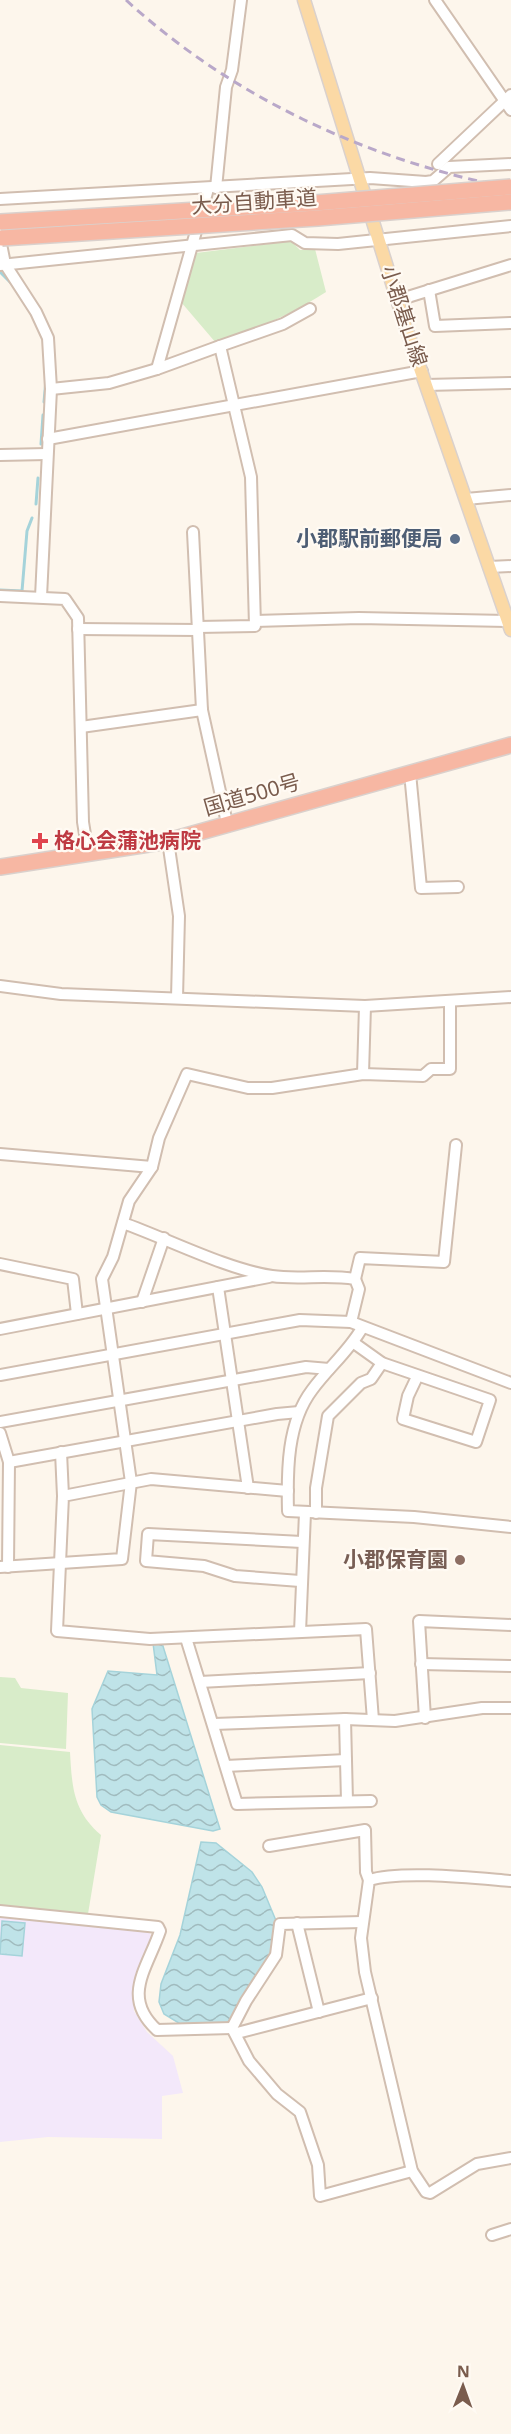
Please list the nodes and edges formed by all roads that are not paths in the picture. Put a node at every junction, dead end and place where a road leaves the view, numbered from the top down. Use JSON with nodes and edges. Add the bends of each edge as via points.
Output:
{"nodes":[{"id":1,"x":241,"y":0,"type":"edge"},
{"id":2,"x":304,"y":0,"type":"edge"},
{"id":3,"x":435,"y":0,"type":"edge"},
{"id":4,"x":509,"y":102,"type":"edge"},
{"id":5,"x":438,"y":164,"type":"dead end"},
{"id":6,"x":511,"y":164,"type":"edge"},
{"id":7,"x":360,"y":179,"type":"junction"},
{"id":8,"x":511,"y":187,"type":"edge"},
{"id":9,"x":212,"y":189,"type":"junction"},
{"id":10,"x":0,"y":199,"type":"edge"},
{"id":11,"x":511,"y":202,"type":"edge"},
{"id":12,"x":0,"y":222,"type":"edge"},
{"id":13,"x":511,"y":226,"type":"edge"},
{"id":14,"x":0,"y":238,"type":"edge"},
{"id":15,"x":380,"y":239,"type":"junction"},
{"id":16,"x":192,"y":248,"type":"junction"},
{"id":17,"x":2,"y":264,"type":"edge"},
{"id":18,"x":511,"y":265,"type":"edge"},
{"id":19,"x":429,"y":291,"type":"junction"},
{"id":20,"x":398,"y":300,"type":"junction"},
{"id":21,"x":310,"y":309,"type":"dead end"},
{"id":22,"x":511,"y":323,"type":"edge"},
{"id":23,"x":220,"y":346,"type":"junction"},
{"id":24,"x":157,"y":369,"type":"junction"},
{"id":25,"x":422,"y":371,"type":"junction"},
{"id":26,"x":511,"y":383,"type":"edge"},
{"id":27,"x":426,"y":385,"type":"junction"},
{"id":28,"x":51,"y":389,"type":"junction"},
{"id":29,"x":235,"y":405,"type":"junction"},
{"id":30,"x":48,"y":439,"type":"junction"},
{"id":31,"x":47,"y":454,"type":"junction"},
{"id":32,"x":0,"y":455,"type":"edge"},
{"id":33,"x":511,"y":495,"type":"edge"},
{"id":34,"x":466,"y":499,"type":"junction"},
{"id":35,"x":193,"y":532,"type":"dead end"},
{"id":36,"x":511,"y":566,"type":"edge"},
{"id":37,"x":489,"y":567,"type":"junction"},
{"id":38,"x":0,"y":596,"type":"edge"},
{"id":39,"x":41,"y":597,"type":"junction"},
{"id":40,"x":255,"y":621,"type":"junction"},
{"id":41,"x":509,"y":626,"type":"edge"},
{"id":42,"x":78,"y":629,"type":"junction"},
{"id":43,"x":198,"y":629,"type":"junction"},
{"id":44,"x":202,"y":710,"type":"junction"},
{"id":45,"x":81,"y":726,"type":"junction"},
{"id":46,"x":511,"y":745,"type":"edge"},
{"id":47,"x":410,"y":773,"type":"junction"},
{"id":48,"x":227,"y":823,"type":"junction"},
{"id":49,"x":168,"y":841,"type":"junction"},
{"id":50,"x":88,"y":853,"type":"junction"},
{"id":51,"x":0,"y":867,"type":"edge"},
{"id":52,"x":459,"y":887,"type":"dead end"},
{"id":53,"x":0,"y":986,"type":"edge"},
{"id":54,"x":511,"y":998,"type":"edge"},
{"id":55,"x":177,"y":999,"type":"junction"},
{"id":56,"x":450,"y":1003,"type":"junction"},
{"id":57,"x":365,"y":1006,"type":"junction"},
{"id":58,"x":363,"y":1074,"type":"junction"},
{"id":59,"x":456,"y":1145,"type":"dead end"},
{"id":60,"x":0,"y":1154,"type":"edge"},
{"id":61,"x":152,"y":1167,"type":"junction"},
{"id":62,"x":123,"y":1223,"type":"junction"},
{"id":63,"x":164,"y":1238,"type":"junction"},
{"id":64,"x":0,"y":1264,"type":"edge"},
{"id":65,"x":272,"y":1276,"type":"junction"},
{"id":66,"x":355,"y":1279,"type":"junction"},
{"id":67,"x":218,"y":1287,"type":"junction"},
{"id":68,"x":142,"y":1302,"type":"junction"},
{"id":69,"x":104,"y":1309,"type":"junction"},
{"id":70,"x":78,"y":1314,"type":"junction"},
{"id":71,"x":351,"y":1322,"type":"junction"},
{"id":72,"x":362,"y":1328,"type":"junction"},
{"id":73,"x":0,"y":1329,"type":"edge"},
{"id":74,"x":224,"y":1335,"type":"junction"},
{"id":75,"x":354,"y":1342,"type":"junction"},
{"id":76,"x":112,"y":1355,"type":"junction"},
{"id":77,"x":382,"y":1363,"type":"junction"},
{"id":78,"x":329,"y":1369,"type":"junction"},
{"id":79,"x":0,"y":1374,"type":"edge"},
{"id":80,"x":417,"y":1377,"type":"junction"},
{"id":81,"x":231,"y":1381,"type":"junction"},
{"id":82,"x":511,"y":1383,"type":"edge"},
{"id":83,"x":119,"y":1400,"type":"junction"},
{"id":84,"x":299,"y":1413,"type":"junction"},
{"id":85,"x":238,"y":1421,"type":"junction"},
{"id":86,"x":0,"y":1422,"type":"edge"},
{"id":87,"x":0,"y":1433,"type":"edge"},
{"id":88,"x":125,"y":1441,"type":"junction"},
{"id":89,"x":61,"y":1452,"type":"junction"},
{"id":90,"x":9,"y":1462,"type":"junction"},
{"id":91,"x":131,"y":1482,"type":"junction"},
{"id":92,"x":248,"y":1488,"type":"junction"},
{"id":93,"x":288,"y":1491,"type":"junction"},
{"id":94,"x":63,"y":1496,"type":"junction"},
{"id":95,"x":310,"y":1513,"type":"junction"},
{"id":96,"x":511,"y":1527,"type":"edge"},
{"id":97,"x":302,"y":1542,"type":"junction"},
{"id":98,"x":62,"y":1564,"type":"junction"},
{"id":99,"x":4,"y":1567,"type":"edge"},
{"id":100,"x":300,"y":1581,"type":"junction"},
{"id":101,"x":511,"y":1625,"type":"edge"},
{"id":102,"x":300,"y":1632,"type":"junction"},
{"id":103,"x":186,"y":1638,"type":"junction"},
{"id":104,"x":421,"y":1664,"type":"junction"},
{"id":105,"x":511,"y":1665,"type":"edge"},
{"id":106,"x":370,"y":1673,"type":"junction"},
{"id":107,"x":200,"y":1682,"type":"junction"},
{"id":108,"x":511,"y":1708,"type":"edge"},
{"id":109,"x":425,"y":1718,"type":"junction"},
{"id":110,"x":345,"y":1719,"type":"junction"},
{"id":111,"x":373,"y":1720,"type":"junction"},
{"id":112,"x":214,"y":1724,"type":"junction"},
{"id":113,"x":346,"y":1760,"type":"junction"},
{"id":114,"x":226,"y":1766,"type":"junction"},
{"id":115,"x":347,"y":1801,"type":"junction"},
{"id":116,"x":371,"y":1801,"type":"dead end"},
{"id":117,"x":269,"y":1846,"type":"dead end"},
{"id":118,"x":369,"y":1880,"type":"junction"},
{"id":119,"x":511,"y":1881,"type":"edge"},
{"id":120,"x":0,"y":1911,"type":"edge"},
{"id":121,"x":362,"y":1922,"type":"junction"},
{"id":122,"x":297,"y":1923,"type":"junction"},
{"id":123,"x":372,"y":1998,"type":"junction"},
{"id":124,"x":319,"y":2012,"type":"junction"},
{"id":125,"x":235,"y":2031,"type":"junction"},
{"id":126,"x":511,"y":2158,"type":"edge"},
{"id":127,"x":412,"y":2170,"type":"junction"},
{"id":128,"x":511,"y":2229,"type":"edge"},
{"id":129,"x":492,"y":2235,"type":"dead end"}],
"edges":[{"from":1,"to":9,"type":"street"},
{"from":2,"to":7,"type":"main road","name":"小郡基山線"},
{"from":3,"to":4,"type":"street"},
{"from":4,"to":5,"type":"street"},
{"from":6,"to":7,"type":"street","via":[[449,167],[426,182]]},
{"from":7,"to":9,"type":"street"},
{"from":7,"to":15,"type":"main road","name":"小郡基山線"},
{"from":8,"to":12,"type":"highway","name":"大分自動車道","bridge":true},
{"from":9,"to":10,"type":"street"},
{"from":9,"to":16,"type":"street"},
{"from":11,"to":14,"type":"highway","name":"大分自動車道","bridge":true},
{"from":13,"to":15,"type":"street"},
{"from":14,"to":17,"type":"street"},
{"from":15,"to":16,"type":"street","via":[[305,243],[292,235]]},
{"from":15,"to":20,"type":"main road","name":"小郡基山線"},
{"from":16,"to":17,"type":"street"},
{"from":16,"to":24,"type":"street"},
{"from":17,"to":28,"type":"street","via":[[36,312],[48,338]]},
{"from":18,"to":19,"type":"street"},
{"from":19,"to":20,"type":"street"},
{"from":19,"to":22,"type":"street","via":[[435,326]]},
{"from":20,"to":25,"type":"main road","name":"小郡基山線"},
{"from":21,"to":23,"type":"street","via":[[283,324]]},
{"from":23,"to":24,"type":"street"},
{"from":23,"to":29,"type":"street"},
{"from":24,"to":28,"type":"street","via":[[101,385]]},
{"from":25,"to":27,"type":"main road","name":"小郡基山線"},
{"from":25,"to":29,"type":"street"},
{"from":26,"to":27,"type":"street"},
{"from":27,"to":34,"type":"main road","name":"小郡基山線"},
{"from":28,"to":30,"type":"street"},
{"from":29,"to":30,"type":"street"},
{"from":29,"to":40,"type":"street","via":[[251,477]]},
{"from":30,"to":31,"type":"street"},
{"from":31,"to":32,"type":"street"},
{"from":31,"to":39,"type":"street"},
{"from":33,"to":34,"type":"street"},
{"from":34,"to":37,"type":"main road","name":"小郡基山線"},
{"from":35,"to":43,"type":"street"},
{"from":36,"to":37,"type":"street"},
{"from":37,"to":41,"type":"main road","name":"小郡基山線"},
{"from":38,"to":39,"type":"street"},
{"from":39,"to":42,"type":"street","via":[[65,599],[78,618]]},
{"from":40,"to":41,"type":"street","via":[[359,618]]},
{"from":40,"to":43,"type":"street","via":[[255,626]]},
{"from":42,"to":43,"type":"street"},
{"from":42,"to":45,"type":"street"},
{"from":43,"to":44,"type":"street"},
{"from":44,"to":45,"type":"street"},
{"from":44,"to":48,"type":"street"},
{"from":45,"to":50,"type":"street","via":[[83,822]]},
{"from":46,"to":47,"type":"highway","name":"国道500号"},
{"from":47,"to":48,"type":"highway","name":"国道500号"},
{"from":47,"to":52,"type":"street","via":[[421,888]]},
{"from":48,"to":49,"type":"highway","name":"国道500号"},
{"from":49,"to":50,"type":"highway","name":"国道500号"},
{"from":49,"to":55,"type":"street","via":[[178,916]]},
{"from":50,"to":51,"type":"highway","name":"国道500号"},
{"from":53,"to":55,"type":"street","via":[[61,994]]},
{"from":54,"to":56,"type":"street"},
{"from":55,"to":57,"type":"street"},
{"from":56,"to":57,"type":"street"},
{"from":56,"to":58,"type":"street","via":[[450,1069],[431,1069],[423,1076]]},
{"from":57,"to":58,"type":"street"},
{"from":58,"to":61,"type":"street","via":[[248,1088],[187,1074],[159,1138]]},
{"from":59,"to":66,"type":"street","via":[[444,1262],[360,1258]]},
{"from":60,"to":61,"type":"street"},
{"from":61,"to":62,"type":"street","via":[[129,1201]]},
{"from":62,"to":63,"type":"street"},
{"from":62,"to":69,"type":"street","via":[[102,1279]]},
{"from":63,"to":65,"type":"street"},
{"from":63,"to":68,"type":"street"},
{"from":64,"to":70,"type":"street","via":[[73,1279]]},
{"from":65,"to":66,"type":"street","via":[[333,1275]]},
{"from":65,"to":67,"type":"street"},
{"from":66,"to":71,"type":"street","via":[[359,1289]]},
{"from":67,"to":68,"type":"street"},
{"from":67,"to":74,"type":"street"},
{"from":68,"to":69,"type":"street"},
{"from":69,"to":70,"type":"street"},
{"from":69,"to":76,"type":"street"},
{"from":70,"to":73,"type":"street"},
{"from":71,"to":72,"type":"street"},
{"from":71,"to":74,"type":"street","via":[[300,1320]]},
{"from":72,"to":75,"type":"street"},
{"from":72,"to":82,"type":"street","via":[[379,1331]]},
{"from":74,"to":76,"type":"street"},
{"from":74,"to":81,"type":"street"},
{"from":75,"to":77,"type":"street"},
{"from":75,"to":78,"type":"street"},
{"from":76,"to":79,"type":"street"},
{"from":76,"to":83,"type":"street"},
{"from":77,"to":80,"type":"street"},
{"from":77,"to":95,"type":"street","via":[[371,1379],[361,1383],[328,1416]]},
{"from":78,"to":81,"type":"street","via":[[306,1367]]},
{"from":78,"to":84,"type":"street"},
{"from":80,"to":80,"type":"street","via":[[489,1400],[476,1442],[403,1419]]},
{"from":81,"to":83,"type":"street"},
{"from":81,"to":85,"type":"street"},
{"from":83,"to":86,"type":"street"},
{"from":83,"to":88,"type":"street"},
{"from":84,"to":85,"type":"street"},
{"from":84,"to":93,"type":"street"},
{"from":85,"to":88,"type":"street"},
{"from":85,"to":92,"type":"street"},
{"from":87,"to":90,"type":"street"},
{"from":88,"to":89,"type":"street"},
{"from":88,"to":91,"type":"street"},
{"from":89,"to":90,"type":"street"},
{"from":89,"to":94,"type":"street"},
{"from":90,"to":99,"type":"street"},
{"from":91,"to":92,"type":"street","via":[[151,1479]]},
{"from":91,"to":94,"type":"street"},
{"from":91,"to":98,"type":"street","via":[[122,1559]]},
{"from":92,"to":93,"type":"street"},
{"from":93,"to":95,"type":"street","via":[[288,1511]]},
{"from":94,"to":98,"type":"street"},
{"from":95,"to":96,"type":"street","via":[[426,1518]]},
{"from":95,"to":97,"type":"street"},
{"from":97,"to":100,"type":"street"},
{"from":97,"to":100,"type":"street","via":[[148,1534],[146,1561],[204,1566],[235,1576]]},
{"from":98,"to":99,"type":"street"},
{"from":98,"to":103,"type":"street","via":[[57,1631]]},
{"from":100,"to":102,"type":"street"},
{"from":101,"to":104,"type":"street","via":[[419,1621]]},
{"from":102,"to":103,"type":"street"},
{"from":102,"to":106,"type":"street","via":[[367,1630]]},
{"from":103,"to":107,"type":"street"},
{"from":104,"to":105,"type":"street"},
{"from":104,"to":109,"type":"street"},
{"from":106,"to":107,"type":"street"},
{"from":106,"to":111,"type":"street"},
{"from":107,"to":112,"type":"street"},
{"from":108,"to":109,"type":"street","via":[[482,1708]]},
{"from":109,"to":111,"type":"street"},
{"from":110,"to":111,"type":"street"},
{"from":110,"to":112,"type":"street"},
{"from":110,"to":113,"type":"street"},
{"from":112,"to":114,"type":"street"},
{"from":113,"to":114,"type":"street"},
{"from":113,"to":115,"type":"street"},
{"from":114,"to":115,"type":"street","via":[[237,1804]]},
{"from":115,"to":116,"type":"street"},
{"from":117,"to":118,"type":"street","via":[[364,1830]]},
{"from":118,"to":119,"type":"street","via":[[383,1876]]},
{"from":118,"to":121,"type":"street"},
{"from":120,"to":125,"type":"street","via":[[158,1927],[160,1931],[142,1973],[138,2004],[145,2019],[157,2030]]},
{"from":121,"to":122,"type":"street"},
{"from":121,"to":123,"type":"street","via":[[362,1951]]},
{"from":122,"to":124,"type":"street"},
{"from":122,"to":125,"type":"street","via":[[280,1924],[276,1955],[246,2001]]},
{"from":123,"to":124,"type":"street"},
{"from":123,"to":127,"type":"street"},
{"from":124,"to":125,"type":"street"},
{"from":125,"to":127,"type":"street","via":[[249,2061],[277,2094],[300,2112],[318,2165],[320,2196]]},
{"from":126,"to":127,"type":"street","via":[[477,2164],[429,2193]]},
{"from":128,"to":129,"type":"street"}]}
